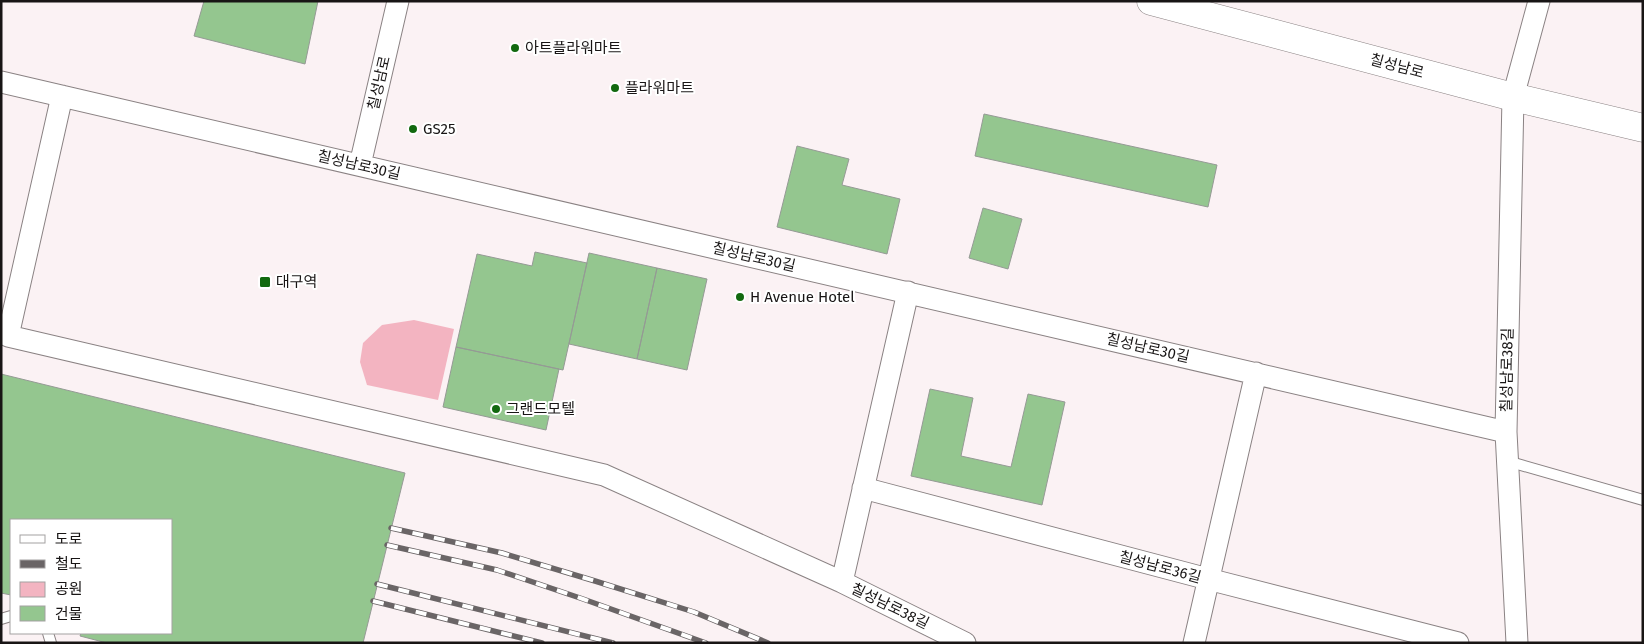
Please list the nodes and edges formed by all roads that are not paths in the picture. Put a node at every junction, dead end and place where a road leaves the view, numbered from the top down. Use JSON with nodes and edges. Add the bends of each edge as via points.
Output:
{"nodes":[{"id":1,"x":398,"y":1,"type":"edge"},
{"id":2,"x":1151,"y":1,"type":"edge"},
{"id":3,"x":1539,"y":1,"type":"edge"},
{"id":4,"x":1,"y":82,"type":"edge"},
{"id":5,"x":62,"y":96,"type":"junction"},
{"id":6,"x":1513,"y":97,"type":"junction"},
{"id":7,"x":1643,"y":128,"type":"edge"},
{"id":8,"x":360,"y":165,"type":"junction"},
{"id":9,"x":908,"y":292,"type":"junction"},
{"id":10,"x":1256,"y":373,"type":"junction"},
{"id":11,"x":1506,"y":432,"type":"junction"},
{"id":12,"x":1507,"y":461,"type":"junction"},
{"id":13,"x":863,"y":488,"type":"junction"},
{"id":14,"x":1643,"y":500,"type":"edge"},
{"id":15,"x":1208,"y":579,"type":"junction"},
{"id":16,"x":842,"y":582,"type":"junction"},
{"id":17,"x":965,"y":643,"type":"edge"},
{"id":18,"x":1194,"y":643,"type":"edge"},
{"id":19,"x":1458,"y":643,"type":"edge"},
{"id":20,"x":1517,"y":643,"type":"edge"}],
"edges":[{"from":1,"to":8,"type":"street","name":"칠성남로"},
{"from":2,"to":6,"type":"street","name":"칠성남로"},
{"from":3,"to":6,"type":"street","name":"칠성남로38길"},
{"from":4,"to":5,"type":"street","name":"칠성남로30길"},
{"from":5,"to":8,"type":"street","name":"칠성남로30길"},
{"from":5,"to":16,"type":"street","name":"칠성남로38길","via":[[8,336],[604,474]]},
{"from":6,"to":7,"type":"street","name":"칠성남로"},
{"from":6,"to":11,"type":"street","name":"칠성남로38길"},
{"from":8,"to":9,"type":"street","name":"칠성남로30길"},
{"from":9,"to":10,"type":"street","name":"칠성남로30길"},
{"from":9,"to":13,"type":"street"},
{"from":10,"to":11,"type":"street","name":"칠성남로30길"},
{"from":10,"to":15,"type":"street"},
{"from":11,"to":12,"type":"street","name":"칠성남로38길"},
{"from":12,"to":14,"type":"lane"},
{"from":12,"to":20,"type":"street","name":"칠성남로38길"},
{"from":13,"to":15,"type":"street","name":"칠성남로36길"},
{"from":13,"to":16,"type":"street"},
{"from":15,"to":18,"type":"street"},
{"from":15,"to":19,"type":"street","name":"칠성남로36길"},
{"from":16,"to":17,"type":"street","name":"칠성남로38길"}]}
